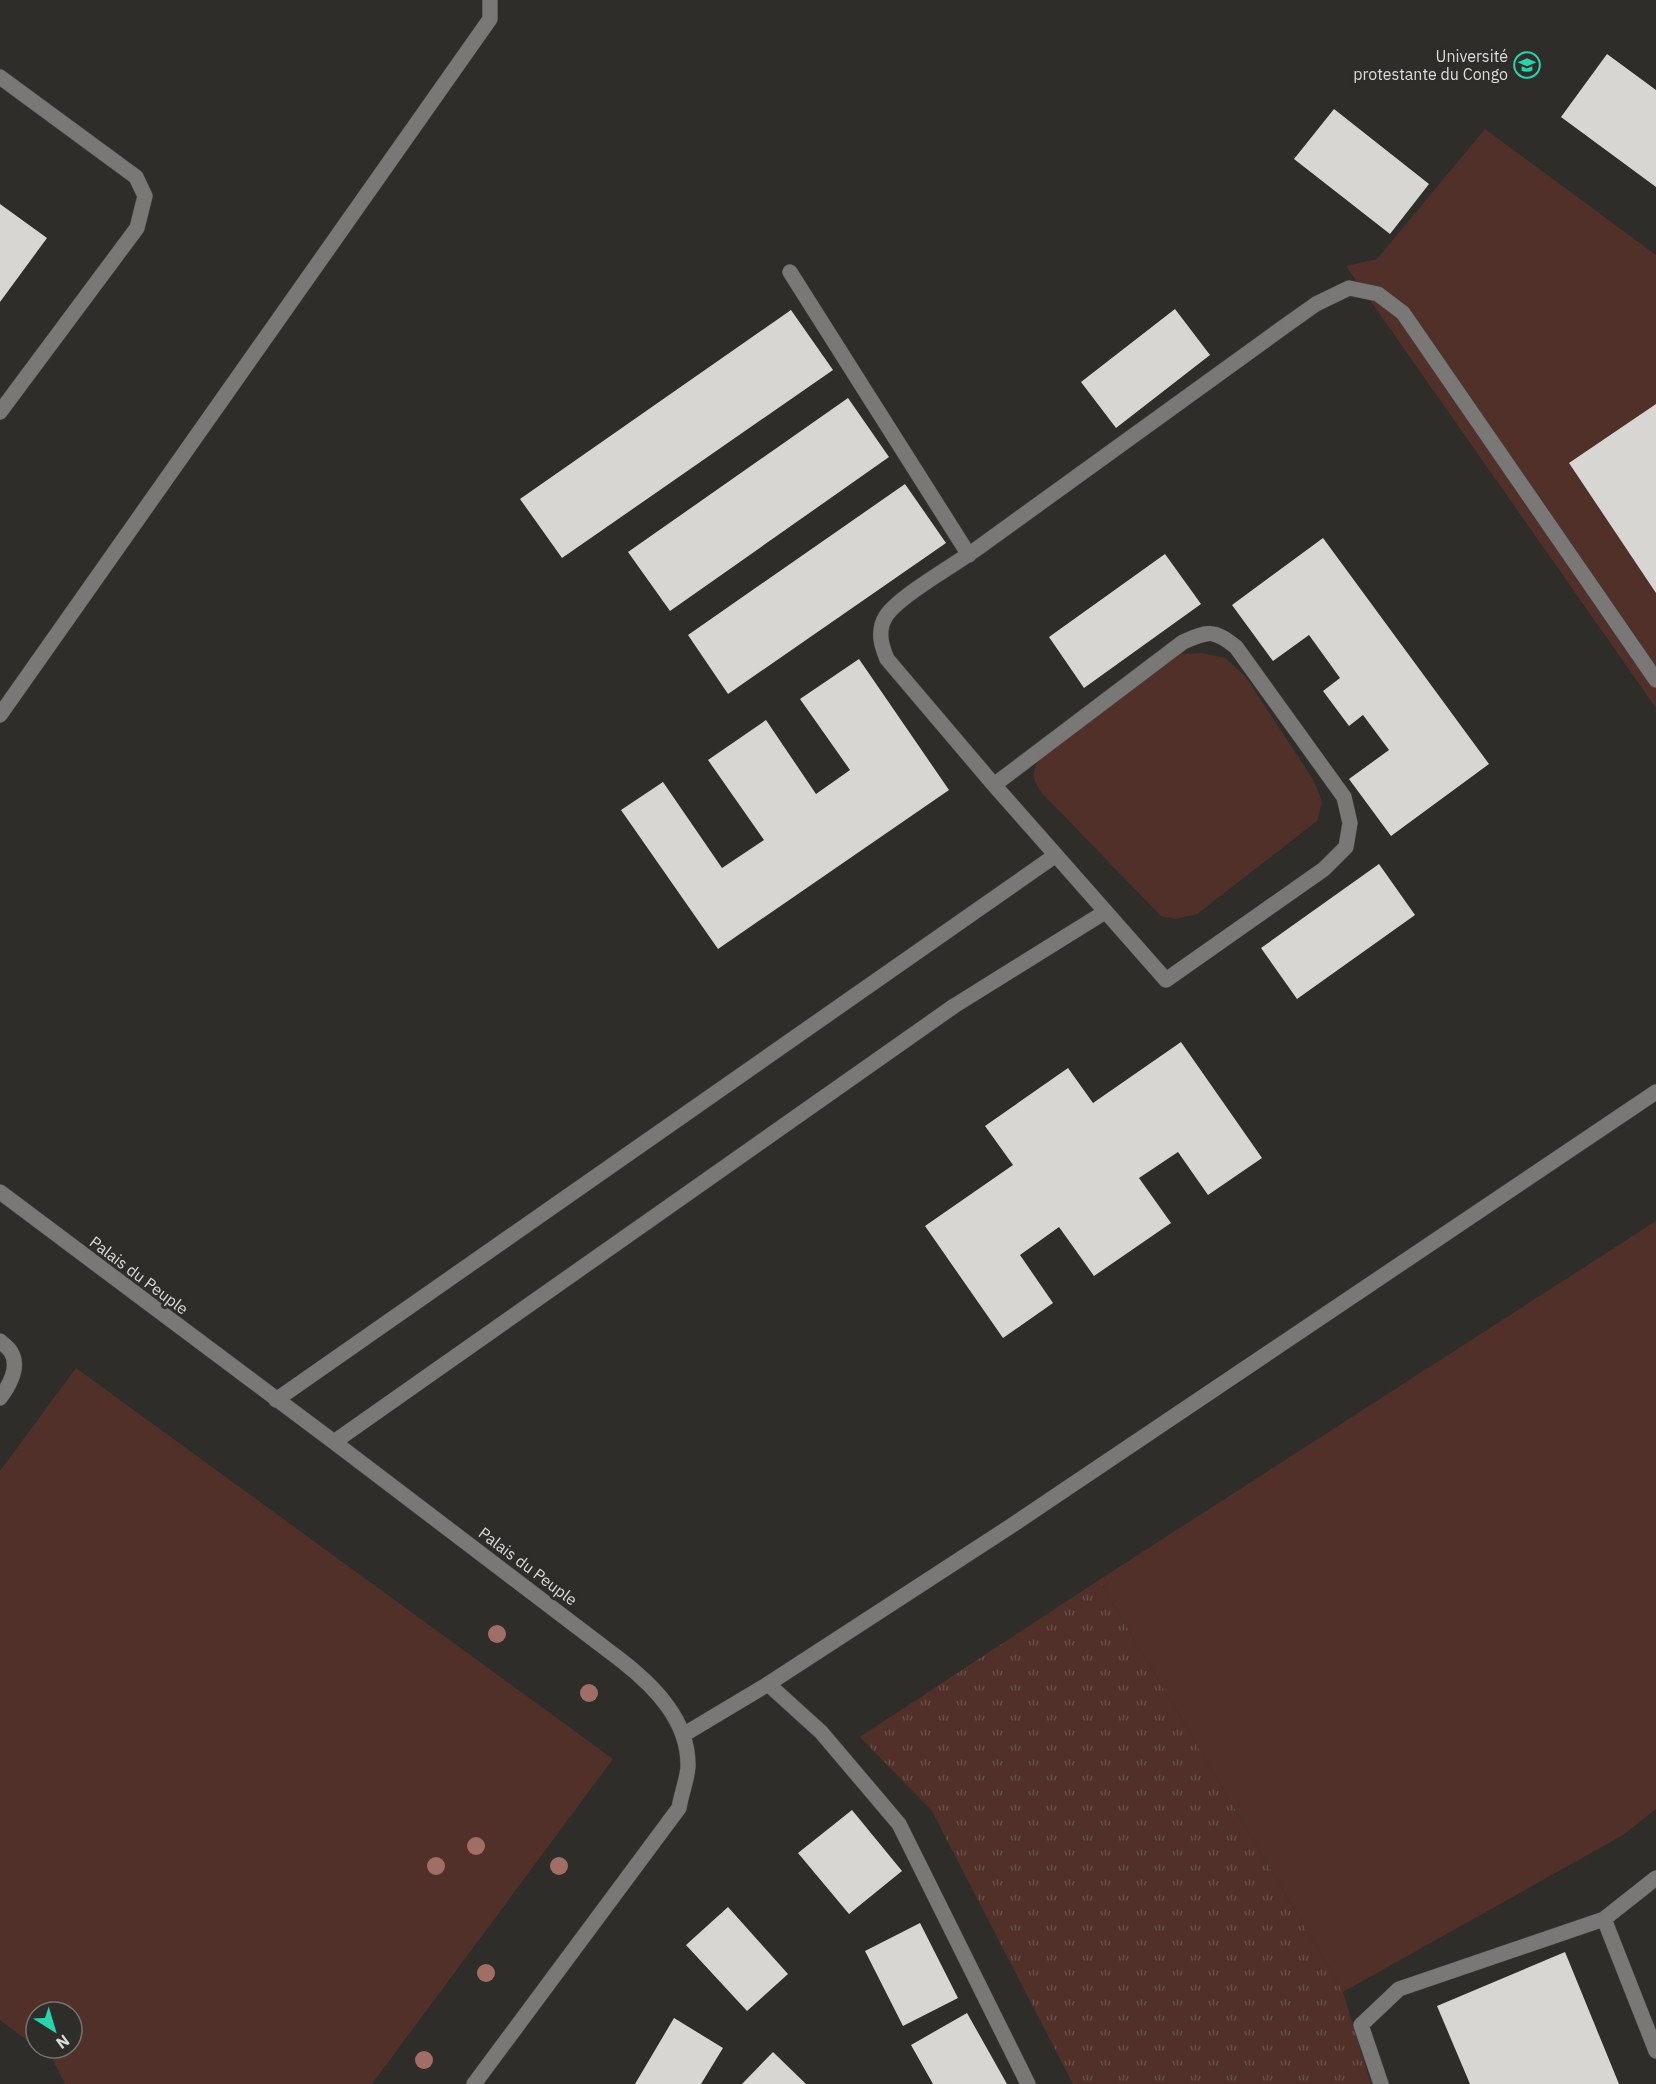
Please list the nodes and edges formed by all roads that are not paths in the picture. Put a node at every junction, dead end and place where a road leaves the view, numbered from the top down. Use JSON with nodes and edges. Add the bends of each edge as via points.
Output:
{"nodes":[{"id":1,"x":490,"y":0,"type":"edge"},
{"id":2,"x":0,"y":76,"type":"edge"},
{"id":3,"x":790,"y":272,"type":"dead end"},
{"id":4,"x":0,"y":412,"type":"edge"},
{"id":5,"x":969,"y":555,"type":"junction"},
{"id":6,"x":1656,"y":680,"type":"edge"},
{"id":7,"x":0,"y":715,"type":"edge"},
{"id":8,"x":994,"y":785,"type":"junction"},
{"id":9,"x":1056,"y":855,"type":"junction"},
{"id":10,"x":1105,"y":912,"type":"junction"},
{"id":11,"x":1656,"y":1092,"type":"edge"},
{"id":12,"x":0,"y":1192,"type":"edge"},
{"id":13,"x":0,"y":1341,"type":"edge"},
{"id":14,"x":0,"y":1398,"type":"edge"},
{"id":15,"x":276,"y":1400,"type":"junction"},
{"id":16,"x":334,"y":1442,"type":"junction"},
{"id":17,"x":768,"y":1684,"type":"junction"},
{"id":18,"x":683,"y":1735,"type":"junction"},
{"id":19,"x":1656,"y":1878,"type":"edge"},
{"id":20,"x":1604,"y":1919,"type":"junction"},
{"id":21,"x":1656,"y":2051,"type":"edge"},
{"id":22,"x":474,"y":2084,"type":"edge"},
{"id":23,"x":1028,"y":2084,"type":"edge"},
{"id":24,"x":1381,"y":2084,"type":"edge"}],
"edges":[{"from":1,"to":7,"type":"street","via":[[489,19]]},
{"from":2,"to":4,"type":"street","via":[[136,177],[146,196],[137,228]]},
{"from":3,"to":5,"type":"street"},
{"from":5,"to":6,"type":"street","via":[[1316,304],[1349,288],[1378,294],[1403,313]]},
{"from":5,"to":8,"type":"street","via":[[886,615],[880,632],[881,645],[887,659]]},
{"from":8,"to":9,"type":"street"},
{"from":8,"to":10,"type":"street","via":[[1183,642],[1203,633],[1220,635],[1236,648],[1344,797],[1350,823],[1346,847],[1324,869],[1166,980]]},
{"from":9,"to":10,"type":"street"},
{"from":9,"to":15,"type":"street"},
{"from":10,"to":16,"type":"street","via":[[954,1006]]},
{"from":11,"to":17,"type":"street","via":[[1011,1526]]},
{"from":12,"to":15,"type":"street","name":"Palais du Peuple"},
{"from":13,"to":14,"type":"street","via":[[11,1352],[15,1368]]},
{"from":15,"to":16,"type":"street","name":"Palais du Peuple"},
{"from":16,"to":18,"type":"street","name":"Palais du Peuple","via":[[648,1682],[668,1706]]},
{"from":17,"to":18,"type":"street"},
{"from":17,"to":23,"type":"street","via":[[821,1732],[899,1824]]},
{"from":18,"to":22,"type":"street","name":"Palais du Peuple","via":[[688,1768],[679,1808]]},
{"from":19,"to":20,"type":"street"},
{"from":20,"to":21,"type":"street"},
{"from":20,"to":24,"type":"street","via":[[1399,1989],[1361,2025]]}]}
